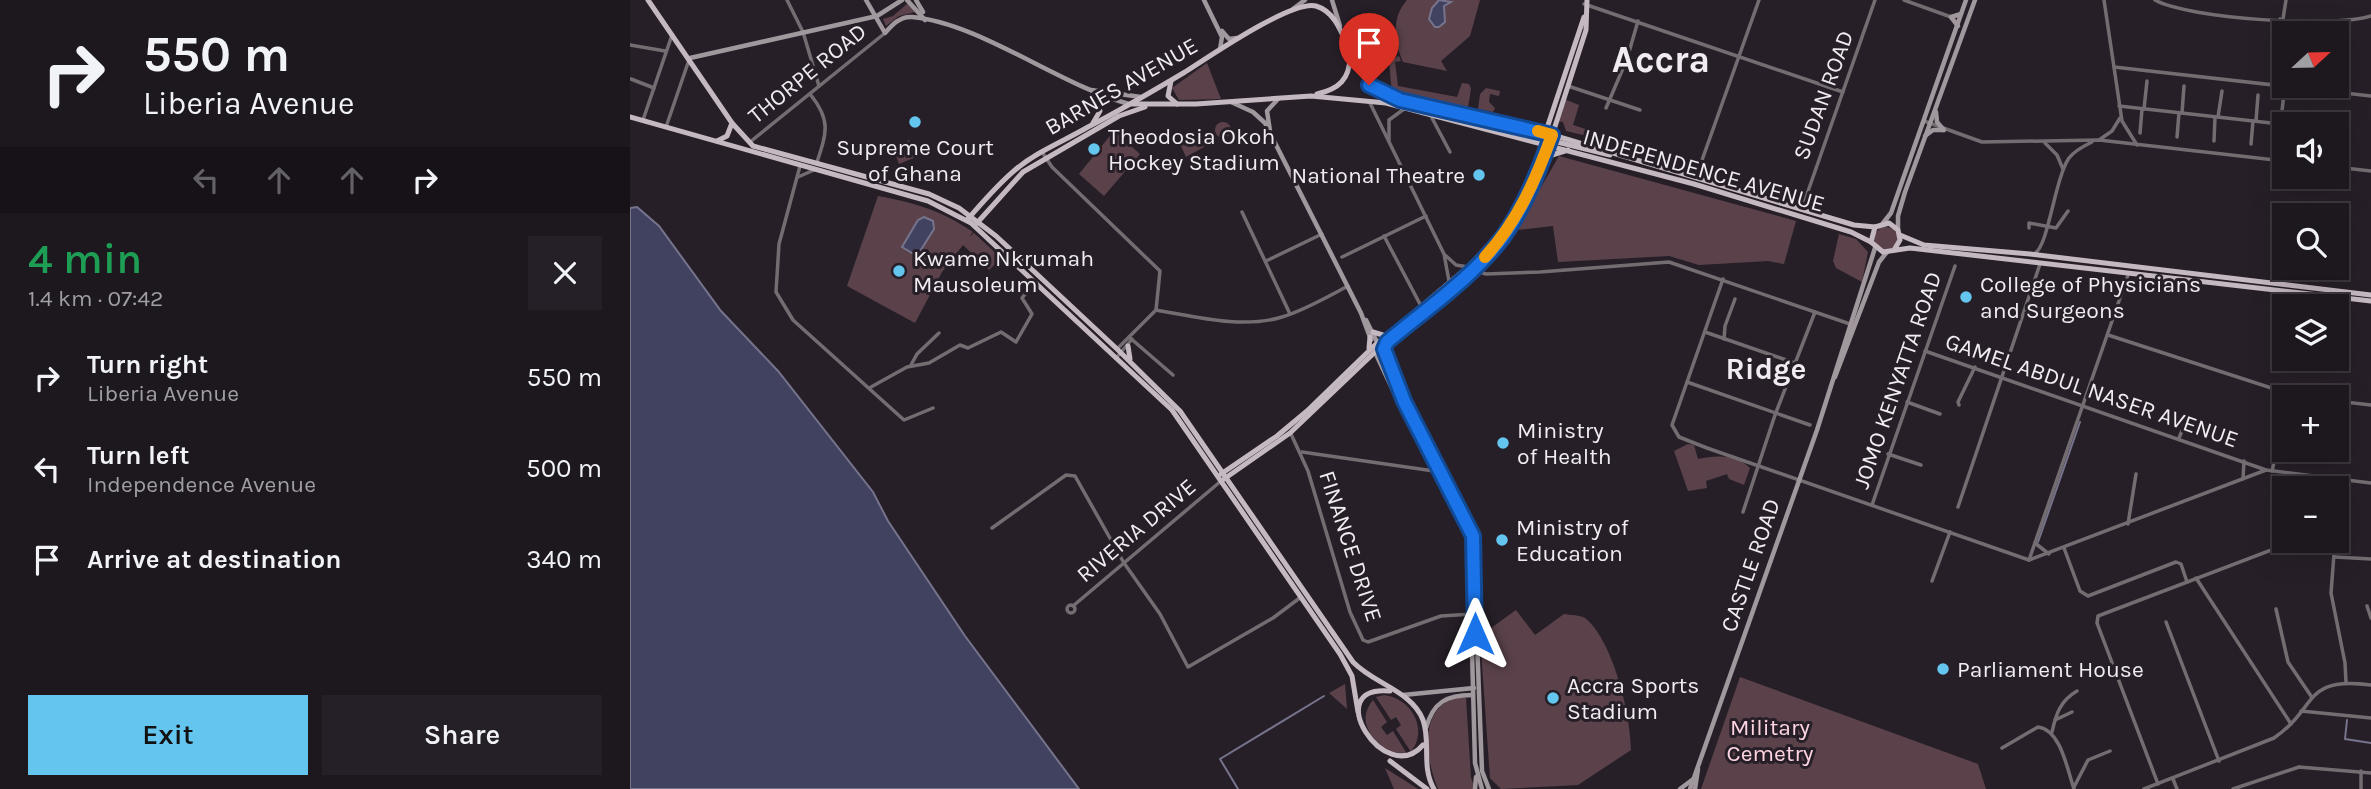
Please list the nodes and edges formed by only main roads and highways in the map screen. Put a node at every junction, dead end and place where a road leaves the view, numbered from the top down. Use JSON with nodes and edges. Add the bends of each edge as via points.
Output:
{"nodes":[{"id":1,"x":648,"y":0,"type":"edge"},
{"id":2,"x":866,"y":0,"type":"edge"},
{"id":3,"x":904,"y":0,"type":"edge"},
{"id":4,"x":916,"y":0,"type":"edge"},
{"id":5,"x":1204,"y":0,"type":"edge"},
{"id":6,"x":1305,"y":0,"type":"edge"},
{"id":7,"x":1332,"y":0,"type":"edge"},
{"id":8,"x":1966,"y":0,"type":"edge"},
{"id":9,"x":1975,"y":0,"type":"edge"},
{"id":10,"x":1585,"y":2,"type":"edge"},
{"id":11,"x":1293,"y":9,"type":"junction"},
{"id":12,"x":919,"y":10,"type":"junction"},
{"id":13,"x":1962,"y":14,"type":"junction"},
{"id":14,"x":877,"y":16,"type":"junction"},
{"id":15,"x":910,"y":17,"type":"junction"},
{"id":16,"x":927,"y":21,"type":"junction"},
{"id":17,"x":1217,"y":25,"type":"junction"},
{"id":18,"x":1340,"y":27,"type":"junction"},
{"id":19,"x":1958,"y":27,"type":"junction"},
{"id":20,"x":1239,"y":38,"type":"junction"},
{"id":21,"x":1220,"y":49,"type":"junction"},
{"id":22,"x":1350,"y":52,"type":"junction"},
{"id":23,"x":690,"y":58,"type":"junction"},
{"id":24,"x":1173,"y":79,"type":"junction"},
{"id":25,"x":1087,"y":90,"type":"junction"},
{"id":26,"x":1095,"y":94,"type":"junction"},
{"id":27,"x":1311,"y":96,"type":"junction"},
{"id":28,"x":1144,"y":97,"type":"junction"},
{"id":29,"x":1278,"y":98,"type":"junction"},
{"id":30,"x":1230,"y":102,"type":"junction"},
{"id":31,"x":1130,"y":104,"type":"junction"},
{"id":32,"x":1151,"y":105,"type":"junction"},
{"id":33,"x":1180,"y":105,"type":"junction"},
{"id":34,"x":1936,"y":110,"type":"junction"},
{"id":35,"x":630,"y":117,"type":"edge"},
{"id":36,"x":732,"y":123,"type":"junction"},
{"id":37,"x":1090,"y":127,"type":"junction"},
{"id":38,"x":1271,"y":135,"type":"junction"},
{"id":39,"x":1926,"y":136,"type":"junction"},
{"id":40,"x":1547,"y":139,"type":"junction"},
{"id":41,"x":717,"y":141,"type":"junction"},
{"id":42,"x":751,"y":147,"type":"junction"},
{"id":43,"x":1569,"y":150,"type":"junction"},
{"id":44,"x":816,"y":166,"type":"junction"},
{"id":45,"x":1539,"y":168,"type":"junction"},
{"id":46,"x":969,"y":218,"type":"junction"},
{"id":47,"x":976,"y":223,"type":"junction"},
{"id":48,"x":1883,"y":223,"type":"junction"},
{"id":49,"x":1875,"y":227,"type":"junction"},
{"id":50,"x":1899,"y":232,"type":"junction"},
{"id":51,"x":1873,"y":245,"type":"junction"},
{"id":52,"x":1894,"y":250,"type":"junction"},
{"id":53,"x":1887,"y":252,"type":"junction"},
{"id":54,"x":1470,"y":269,"type":"junction"},
{"id":55,"x":2371,"y":295,"type":"edge"},
{"id":56,"x":2371,"y":301,"type":"edge"},
{"id":57,"x":1371,"y":334,"type":"junction"},
{"id":58,"x":1386,"y":339,"type":"junction"},
{"id":59,"x":1111,"y":344,"type":"junction"},
{"id":60,"x":1377,"y":349,"type":"junction"},
{"id":61,"x":1117,"y":353,"type":"junction"},
{"id":62,"x":1131,"y":362,"type":"junction"},
{"id":63,"x":1834,"y":378,"type":"junction"},
{"id":64,"x":1428,"y":461,"type":"junction"},
{"id":65,"x":1232,"y":470,"type":"junction"},
{"id":66,"x":1222,"y":475,"type":"junction"},
{"id":67,"x":1444,"y":475,"type":"junction"},
{"id":68,"x":1232,"y":486,"type":"junction"},
{"id":69,"x":1473,"y":614,"type":"junction"},
{"id":70,"x":1471,"y":680,"type":"junction"},
{"id":71,"x":1463,"y":688,"type":"junction"},
{"id":72,"x":1475,"y":688,"type":"junction"},
{"id":73,"x":1393,"y":691,"type":"junction"},
{"id":74,"x":1402,"y":695,"type":"junction"},
{"id":75,"x":1474,"y":696,"type":"junction"},
{"id":76,"x":1358,"y":712,"type":"junction"},
{"id":77,"x":1425,"y":729,"type":"junction"},
{"id":78,"x":1477,"y":740,"type":"junction"},
{"id":79,"x":1425,"y":741,"type":"junction"},
{"id":80,"x":1388,"y":760,"type":"junction"},
{"id":81,"x":1699,"y":763,"type":"junction"},
{"id":82,"x":1476,"y":776,"type":"junction"},
{"id":83,"x":1692,"y":779,"type":"junction"},
{"id":84,"x":1427,"y":789,"type":"edge"},
{"id":85,"x":1434,"y":789,"type":"edge"},
{"id":86,"x":1475,"y":789,"type":"edge"},
{"id":87,"x":1482,"y":789,"type":"edge"},
{"id":88,"x":1489,"y":789,"type":"edge"},
{"id":89,"x":1680,"y":789,"type":"edge"},
{"id":90,"x":1692,"y":789,"type":"edge"}],
"edges":[{"from":1,"to":23,"type":"main road"},
{"from":2,"to":14,"type":"main road"},
{"from":3,"to":12,"type":"main road"},
{"from":3,"to":14,"type":"main road"},
{"from":4,"to":16,"type":"main road"},
{"from":5,"to":17,"type":"main road"},
{"from":6,"to":11,"type":"main road","name":"BARNES AVENUE"},
{"from":7,"to":18,"type":"main road"},
{"from":8,"to":13,"type":"main road"},
{"from":9,"to":34,"type":"main road"},
{"from":10,"to":40,"type":"main road","via":[[1579,38]]},
{"from":10,"to":40,"type":"main road","via":[[1586,30]]},
{"from":11,"to":18,"type":"main road","name":"INDEPENDENCE AVENUE","via":[[1320,7]]},
{"from":11,"to":20,"type":"main road","name":"BARNES AVENUE"},
{"from":12,"to":15,"type":"main road","name":"THORPE ROAD"},
{"from":12,"to":16,"type":"main road"},
{"from":13,"to":19,"type":"main road"},
{"from":13,"to":19,"type":"main road","via":[[1951,17]]},
{"from":14,"to":15,"type":"main road","name":"THORPE ROAD","via":[[885,33]]},
{"from":14,"to":23,"type":"main road"},
{"from":15,"to":16,"type":"main road"},
{"from":16,"to":25,"type":"main road","via":[[983,40]]},
{"from":17,"to":20,"type":"main road","via":[[1229,39]]},
{"from":17,"to":21,"type":"main road"},
{"from":18,"to":22,"type":"main road","name":"INDEPENDENCE AVENUE"},
{"from":19,"to":48,"type":"main road","via":[[1891,213]]},
{"from":20,"to":21,"type":"main road","name":"BARNES AVENUE"},
{"from":21,"to":24,"type":"main road","name":"BARNES AVENUE"},
{"from":22,"to":27,"type":"main road","via":[[1349,70],[1340,85]]},
{"from":22,"to":40,"type":"main road","name":"INDEPENDENCE AVENUE","via":[[1363,80],[1385,95]]},
{"from":23,"to":36,"type":"main road"},
{"from":24,"to":28,"type":"main road","name":"BARNES AVENUE"},
{"from":24,"to":33,"type":"main road","via":[[1168,96]]},
{"from":25,"to":26,"type":"main road"},
{"from":25,"to":28,"type":"main road"},
{"from":26,"to":31,"type":"main road"},
{"from":26,"to":37,"type":"main road","via":[[1100,111]]},
{"from":27,"to":29,"type":"main road","name":"INDEPENDENCE AVENUE"},
{"from":27,"to":40,"type":"main road","name":"INDEPENDENCE AVENUE","via":[[1369,101]]},
{"from":28,"to":31,"type":"main road","name":"BARNES AVENUE"},
{"from":29,"to":30,"type":"main road","name":"INDEPENDENCE AVENUE"},
{"from":29,"to":38,"type":"main road","via":[[1267,111]]},
{"from":30,"to":33,"type":"main road","name":"INDEPENDENCE AVENUE"},
{"from":30,"to":38,"type":"main road","via":[[1260,118]]},
{"from":31,"to":32,"type":"main road","name":"INDEPENDENCE AVENUE"},
{"from":31,"to":37,"type":"main road","name":"BARNES AVENUE"},
{"from":32,"to":33,"type":"main road","name":"INDEPENDENCE AVENUE"},
{"from":32,"to":47,"type":"main road","name":"BARNES AVENUE","via":[[1119,116],[1017,177]]},
{"from":34,"to":39,"type":"main road"},
{"from":34,"to":39,"type":"main road","via":[[1937,122],[1944,130]]},
{"from":35,"to":41,"type":"main road"},
{"from":36,"to":41,"type":"main road","via":[[727,136]]},
{"from":36,"to":42,"type":"main road"},
{"from":37,"to":46,"type":"main road","name":"BARNES AVENUE","via":[[1014,170]]},
{"from":38,"to":57,"type":"main road"},
{"from":39,"to":50,"type":"main road","via":[[1900,208]]},
{"from":40,"to":43,"type":"main road","name":"INDEPENDENCE AVENUE"},
{"from":40,"to":45,"type":"main road"},
{"from":40,"to":49,"type":"main road","name":"INDEPENDENCE AVENUE","via":[[1696,177],[1854,225]]},
{"from":40,"to":54,"type":"main road","via":[[1511,217]]},
{"from":41,"to":42,"type":"main road"},
{"from":42,"to":44,"type":"main road"},
{"from":42,"to":44,"type":"main road","via":[[800,165]]},
{"from":43,"to":45,"type":"main road","via":[[1552,155]]},
{"from":43,"to":51,"type":"main road","name":"INDEPENDENCE AVENUE","via":[[1851,232]]},
{"from":44,"to":46,"type":"main road"},
{"from":45,"to":54,"type":"main road","via":[[1514,220]]},
{"from":46,"to":47,"type":"main road"},
{"from":47,"to":59,"type":"main road"},
{"from":47,"to":61,"type":"main road"},
{"from":48,"to":49,"type":"main road"},
{"from":48,"to":50,"type":"main road"},
{"from":49,"to":51,"type":"main road"},
{"from":50,"to":52,"type":"main road"},
{"from":50,"to":55,"type":"main road","via":[[1924,245]]},
{"from":51,"to":53,"type":"main road"},
{"from":51,"to":63,"type":"main road","name":"CASTLE ROAD"},
{"from":52,"to":53,"type":"main road"},
{"from":52,"to":56,"type":"main road","via":[[2040,261]]},
{"from":53,"to":63,"type":"main road","name":"CASTLE ROAD"},
{"from":54,"to":58,"type":"main road"},
{"from":54,"to":58,"type":"main road"},
{"from":57,"to":58,"type":"main road"},
{"from":57,"to":60,"type":"main road"},
{"from":57,"to":60,"type":"main road"},
{"from":58,"to":60,"type":"main road"},
{"from":58,"to":60,"type":"main road"},
{"from":59,"to":61,"type":"main road"},
{"from":59,"to":62,"type":"main road","via":[[1128,341]]},
{"from":60,"to":64,"type":"main road"},
{"from":60,"to":65,"type":"main road"},
{"from":60,"to":65,"type":"main road","via":[[1290,433]]},
{"from":60,"to":67,"type":"main road"},
{"from":61,"to":62,"type":"main road"},
{"from":61,"to":66,"type":"main road","via":[[1172,410]]},
{"from":62,"to":66,"type":"main road","via":[[1180,411]]},
{"from":63,"to":81,"type":"main road","name":"CASTLE ROAD"},
{"from":64,"to":67,"type":"main road"},
{"from":64,"to":69,"type":"main road","via":[[1469,538]]},
{"from":65,"to":66,"type":"main road"},
{"from":65,"to":66,"type":"main road"},
{"from":65,"to":68,"type":"main road"},
{"from":66,"to":68,"type":"main road"},
{"from":66,"to":76,"type":"main road","via":[[1349,669]]},
{"from":67,"to":69,"type":"main road","via":[[1473,536]]},
{"from":68,"to":73,"type":"main road","via":[[1353,662]]},
{"from":69,"to":70,"type":"main road"},
{"from":69,"to":72,"type":"main road"},
{"from":70,"to":71,"type":"main road"},
{"from":70,"to":72,"type":"main road"},
{"from":71,"to":72,"type":"main road"},
{"from":71,"to":74,"type":"main road"},
{"from":72,"to":75,"type":"main road"},
{"from":73,"to":74,"type":"main road"},
{"from":73,"to":76,"type":"main road","via":[[1371,694]]},
{"from":74,"to":77,"type":"main road","via":[[1418,709]]},
{"from":75,"to":77,"type":"main road","via":[[1456,694],[1440,702]]},
{"from":75,"to":78,"type":"main road"},
{"from":76,"to":80,"type":"main road","via":[[1365,741]]},
{"from":77,"to":79,"type":"main road"},
{"from":78,"to":82,"type":"main road"},
{"from":78,"to":88,"type":"main road"},
{"from":79,"to":80,"type":"main road","via":[[1412,757]]},
{"from":79,"to":85,"type":"main road","via":[[1426,766]]},
{"from":80,"to":84,"type":"main road"},
{"from":81,"to":83,"type":"main road","name":"CASTLE ROAD"},
{"from":81,"to":90,"type":"main road","name":"CASTLE ROAD"},
{"from":82,"to":86,"type":"main road"},
{"from":82,"to":87,"type":"main road"},
{"from":83,"to":89,"type":"main road"},
{"from":83,"to":90,"type":"main road","name":"CASTLE ROAD"}]}
